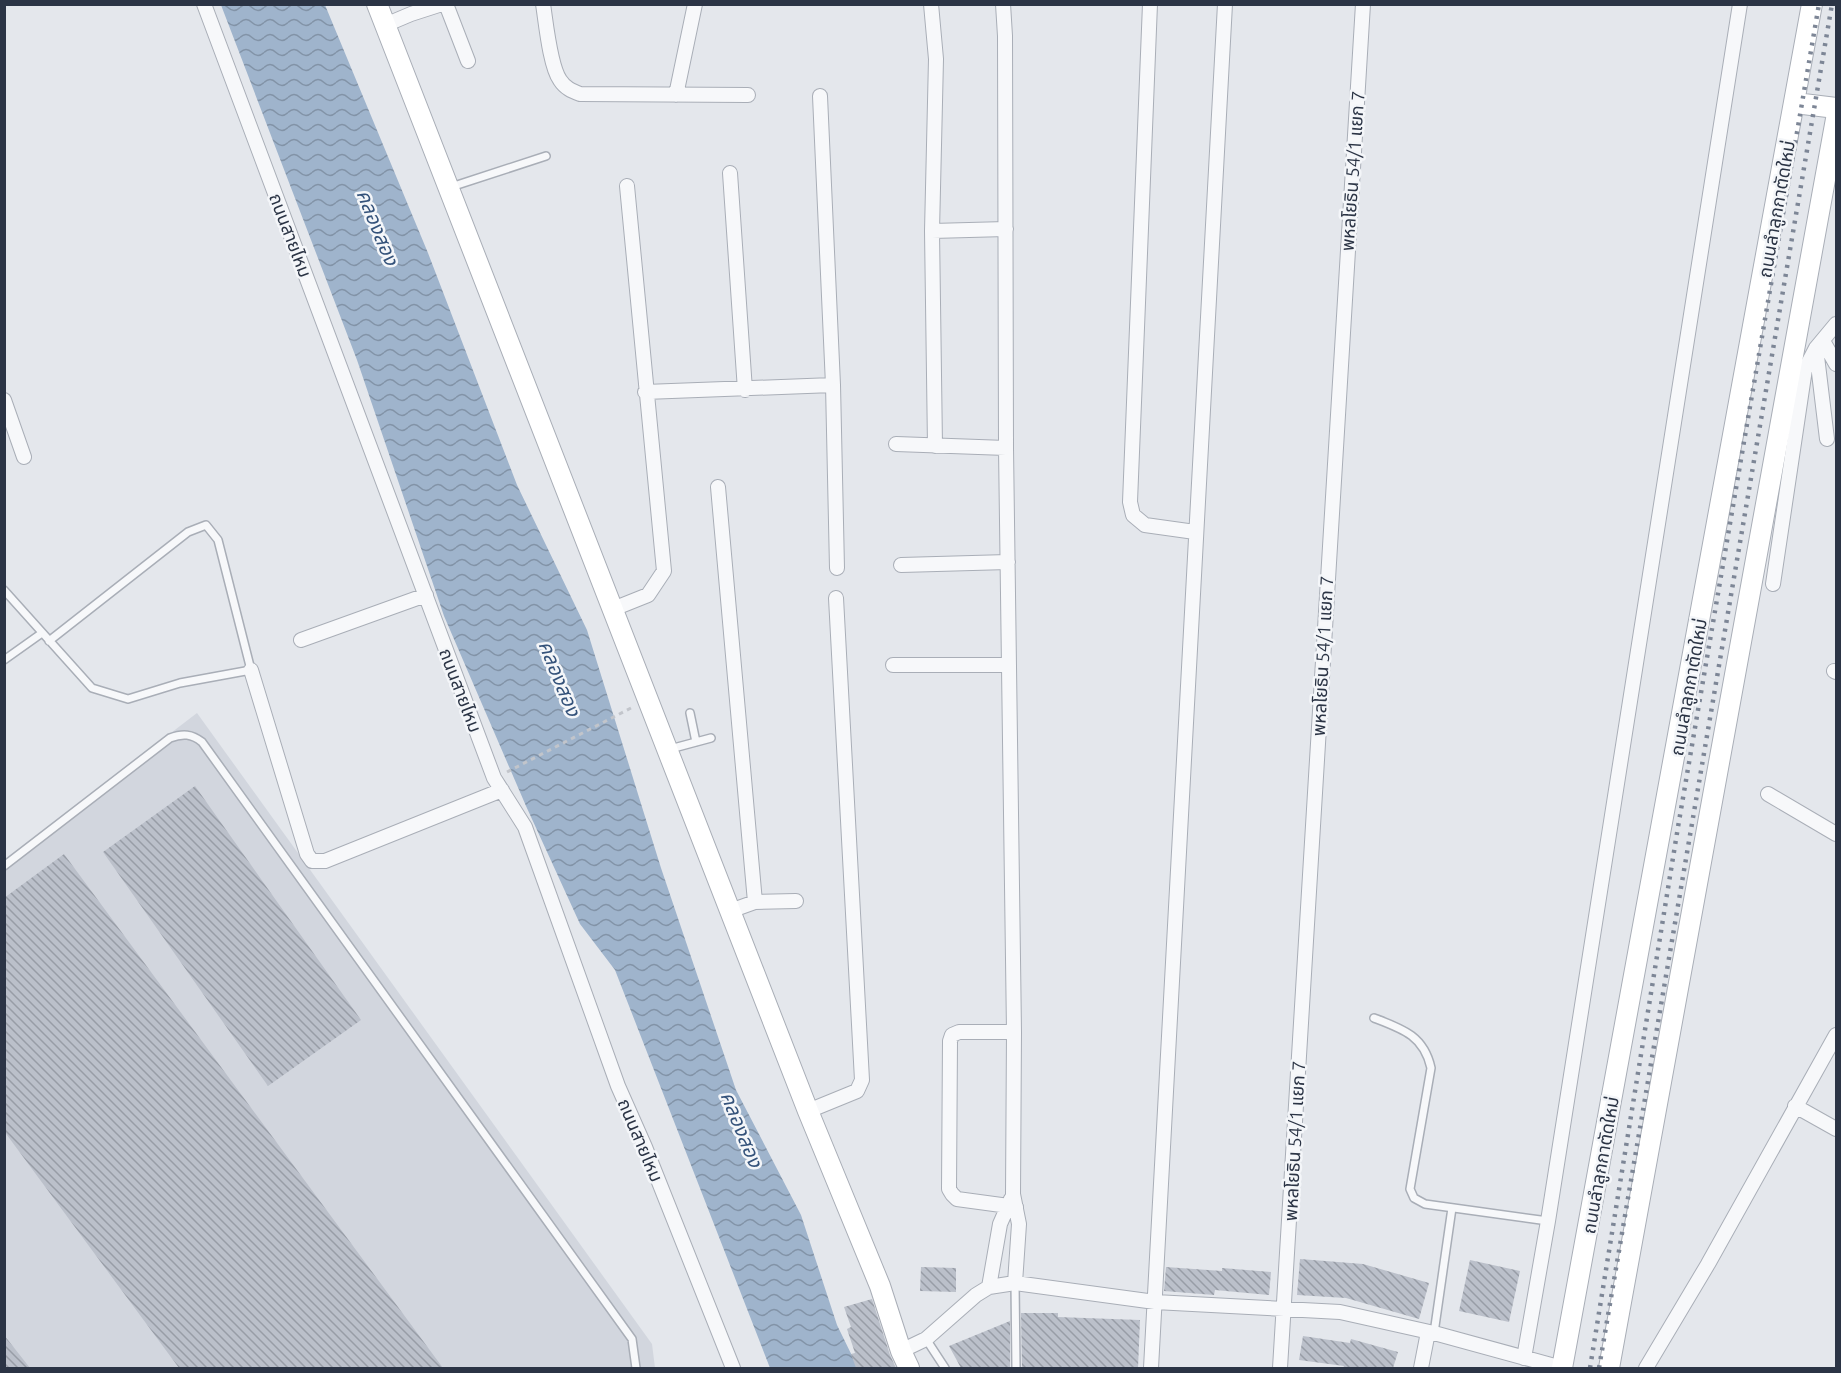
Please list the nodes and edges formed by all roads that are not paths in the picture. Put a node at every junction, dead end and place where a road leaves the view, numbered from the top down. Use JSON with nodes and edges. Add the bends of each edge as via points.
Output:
{"nodes":[{"id":1,"x":204,"y":4,"type":"edge"},
{"id":2,"x":377,"y":4,"type":"edge"},
{"id":3,"x":444,"y":4,"type":"edge"},
{"id":4,"x":543,"y":4,"type":"edge"},
{"id":5,"x":695,"y":4,"type":"edge"},
{"id":6,"x":931,"y":4,"type":"edge"},
{"id":7,"x":1003,"y":4,"type":"edge"},
{"id":8,"x":1150,"y":4,"type":"edge"},
{"id":9,"x":1225,"y":4,"type":"edge"},
{"id":10,"x":1363,"y":4,"type":"edge"},
{"id":11,"x":1740,"y":4,"type":"edge"},
{"id":12,"x":1812,"y":4,"type":"edge"},
{"id":13,"x":409,"y":9,"type":"edge"},
{"id":14,"x":385,"y":25,"type":"junction"},
{"id":15,"x":468,"y":61,"type":"dead end"},
{"id":16,"x":676,"y":95,"type":"junction"},
{"id":17,"x":748,"y":95,"type":"dead end"},
{"id":18,"x":820,"y":96,"type":"dead end"},
{"id":19,"x":1795,"y":103,"type":"junction"},
{"id":20,"x":1836,"y":108,"type":"edge"},
{"id":21,"x":1836,"y":118,"type":"edge"},
{"id":22,"x":546,"y":156,"type":"dead end"},
{"id":23,"x":730,"y":173,"type":"dead end"},
{"id":24,"x":627,"y":186,"type":"dead end"},
{"id":25,"x":448,"y":188,"type":"junction"},
{"id":26,"x":1006,"y":229,"type":"junction"},
{"id":27,"x":933,"y":231,"type":"junction"},
{"id":28,"x":1836,"y":324,"type":"edge"},
{"id":29,"x":1819,"y":344,"type":"junction"},
{"id":30,"x":1836,"y":364,"type":"edge"},
{"id":31,"x":833,"y":385,"type":"junction"},
{"id":32,"x":745,"y":390,"type":"junction"},
{"id":33,"x":645,"y":392,"type":"junction"},
{"id":34,"x":4,"y":400,"type":"edge"},
{"id":35,"x":1827,"y":439,"type":"dead end"},
{"id":36,"x":896,"y":444,"type":"dead end"},
{"id":37,"x":935,"y":446,"type":"junction"},
{"id":38,"x":1006,"y":448,"type":"junction"},
{"id":39,"x":24,"y":457,"type":"dead end"},
{"id":40,"x":718,"y":488,"type":"dead end"},
{"id":41,"x":1195,"y":532,"type":"junction"},
{"id":42,"x":1008,"y":562,"type":"junction"},
{"id":43,"x":902,"y":565,"type":"dead end"},
{"id":44,"x":837,"y":568,"type":"dead end"},
{"id":45,"x":1773,"y":584,"type":"dead end"},
{"id":46,"x":4,"y":590,"type":"edge"},
{"id":47,"x":426,"y":595,"type":"junction"},
{"id":48,"x":836,"y":598,"type":"dead end"},
{"id":49,"x":613,"y":609,"type":"junction"},
{"id":50,"x":42,"y":633,"type":"junction"},
{"id":51,"x":49,"y":640,"type":"junction"},
{"id":52,"x":301,"y":640,"type":"dead end"},
{"id":53,"x":4,"y":660,"type":"edge"},
{"id":54,"x":892,"y":665,"type":"dead end"},
{"id":55,"x":1009,"y":665,"type":"junction"},
{"id":56,"x":251,"y":670,"type":"junction"},
{"id":57,"x":690,"y":713,"type":"dead end"},
{"id":58,"x":711,"y":738,"type":"dead end"},
{"id":59,"x":696,"y":742,"type":"junction"},
{"id":60,"x":667,"y":749,"type":"junction"},
{"id":61,"x":502,"y":790,"type":"junction"},
{"id":62,"x":1768,"y":794,"type":"dead end"},
{"id":63,"x":1836,"y":834,"type":"edge"},
{"id":64,"x":4,"y":866,"type":"edge"},
{"id":65,"x":796,"y":901,"type":"dead end"},
{"id":66,"x":755,"y":902,"type":"junction"},
{"id":67,"x":730,"y":910,"type":"junction"},
{"id":68,"x":1374,"y":1018,"type":"dead end"},
{"id":69,"x":1014,"y":1032,"type":"junction"},
{"id":70,"x":1836,"y":1035,"type":"edge"},
{"id":71,"x":1796,"y":1106,"type":"junction"},
{"id":72,"x":808,"y":1111,"type":"junction"},
{"id":73,"x":1836,"y":1129,"type":"edge"},
{"id":74,"x":1012,"y":1203,"type":"junction"},
{"id":75,"x":1452,"y":1208,"type":"junction"},
{"id":76,"x":1548,"y":1221,"type":"junction"},
{"id":77,"x":1015,"y":1283,"type":"junction"},
{"id":78,"x":989,"y":1287,"type":"junction"},
{"id":79,"x":1155,"y":1302,"type":"junction"},
{"id":80,"x":1285,"y":1308,"type":"junction"},
{"id":81,"x":1431,"y":1332,"type":"junction"},
{"id":82,"x":926,"y":1339,"type":"junction"},
{"id":83,"x":1524,"y":1358,"type":"junction"},
{"id":84,"x":905,"y":1360,"type":"edge"},
{"id":85,"x":636,"y":1368,"type":"edge"},
{"id":86,"x":733,"y":1368,"type":"edge"},
{"id":87,"x":945,"y":1368,"type":"edge"},
{"id":88,"x":1016,"y":1368,"type":"edge"},
{"id":89,"x":1151,"y":1368,"type":"edge"},
{"id":90,"x":1280,"y":1368,"type":"edge"},
{"id":91,"x":1421,"y":1368,"type":"edge"},
{"id":92,"x":1562,"y":1368,"type":"edge"},
{"id":93,"x":1609,"y":1368,"type":"edge"},
{"id":94,"x":1646,"y":1368,"type":"edge"}],
"edges":[{"from":1,"to":47,"type":"street","name":"ถนนสายไหม"},
{"from":2,"to":14,"type":"main road"},
{"from":3,"to":13,"type":"street"},
{"from":3,"to":15,"type":"street"},
{"from":4,"to":16,"type":"street","via":[[555,69],[567,89],[580,94]]},
{"from":5,"to":16,"type":"street"},
{"from":6,"to":27,"type":"street","via":[[936,59]]},
{"from":7,"to":26,"type":"street"},
{"from":8,"to":41,"type":"street","via":[[1130,502],[1133,515],[1145,525]]},
{"from":9,"to":41,"type":"street"},
{"from":10,"to":80,"type":"street","name":"พหลโยธิน 54/1 แยก 7"},
{"from":11,"to":76,"type":"street"},
{"from":12,"to":19,"type":"main road","name":"ถนนลำลูกกาตัดใหม่"},
{"from":13,"to":14,"type":"street"},
{"from":14,"to":25,"type":"main road"},
{"from":16,"to":17,"type":"street"},
{"from":18,"to":31,"type":"street"},
{"from":19,"to":20,"type":"main road"},
{"from":19,"to":92,"type":"main road","name":"ถนนลำลูกกาตัดใหม่"},
{"from":21,"to":93,"type":"main road"},
{"from":22,"to":25,"type":"lane"},
{"from":23,"to":32,"type":"street"},
{"from":24,"to":33,"type":"street"},
{"from":25,"to":49,"type":"main road"},
{"from":26,"to":27,"type":"street"},
{"from":26,"to":38,"type":"street"},
{"from":27,"to":37,"type":"street"},
{"from":28,"to":29,"type":"street"},
{"from":29,"to":30,"type":"street"},
{"from":29,"to":35,"type":"street"},
{"from":29,"to":45,"type":"street","via":[[1805,369]]},
{"from":31,"to":32,"type":"street"},
{"from":31,"to":44,"type":"street"},
{"from":32,"to":33,"type":"street"},
{"from":33,"to":49,"type":"street","via":[[664,571],[648,595]]},
{"from":34,"to":39,"type":"street"},
{"from":36,"to":37,"type":"street"},
{"from":37,"to":38,"type":"street"},
{"from":38,"to":42,"type":"street"},
{"from":40,"to":66,"type":"street"},
{"from":41,"to":79,"type":"street"},
{"from":42,"to":43,"type":"street"},
{"from":42,"to":55,"type":"street"},
{"from":46,"to":50,"type":"lane"},
{"from":47,"to":52,"type":"street"},
{"from":47,"to":61,"type":"street","name":"ถนนสายไหม","via":[[494,778]]},
{"from":48,"to":72,"type":"street","via":[[862,1080],[857,1091]]},
{"from":49,"to":60,"type":"main road"},
{"from":50,"to":51,"type":"lane"},
{"from":50,"to":53,"type":"lane"},
{"from":51,"to":56,"type":"lane","via":[[92,688],[128,699],[180,683]]},
{"from":51,"to":56,"type":"lane","via":[[188,532],[206,525],[218,540]]},
{"from":54,"to":55,"type":"street"},
{"from":55,"to":69,"type":"street"},
{"from":56,"to":61,"type":"street","via":[[306,854],[312,861],[326,861]]},
{"from":57,"to":59,"type":"lane"},
{"from":58,"to":59,"type":"lane"},
{"from":59,"to":60,"type":"lane"},
{"from":60,"to":67,"type":"main road"},
{"from":61,"to":86,"type":"street","name":"ถนนสายไหม","via":[[525,826],[618,1086]]},
{"from":62,"to":63,"type":"street"},
{"from":64,"to":85,"type":"lane","via":[[170,738],[180,734],[202,742],[632,1339]]},
{"from":65,"to":66,"type":"street"},
{"from":66,"to":67,"type":"street"},
{"from":67,"to":72,"type":"main road"},
{"from":68,"to":75,"type":"lane","via":[[1415,1037],[1428,1054],[1431,1068],[1410,1189],[1414,1198],[1425,1204]]},
{"from":69,"to":74,"type":"street"},
{"from":69,"to":74,"type":"street","via":[[959,1032],[950,1041],[949,1189],[957,1199]]},
{"from":70,"to":71,"type":"street"},
{"from":71,"to":73,"type":"street"},
{"from":71,"to":94,"type":"street"},
{"from":72,"to":84,"type":"main road","via":[[880,1286]]},
{"from":74,"to":77,"type":"street","via":[[1019,1224]]},
{"from":74,"to":78,"type":"street","via":[[1000,1224]]},
{"from":75,"to":76,"type":"lane"},
{"from":75,"to":81,"type":"lane"},
{"from":76,"to":83,"type":"street"},
{"from":77,"to":78,"type":"street"},
{"from":77,"to":79,"type":"street"},
{"from":77,"to":88,"type":"lane"},
{"from":78,"to":82,"type":"street"},
{"from":79,"to":80,"type":"street"},
{"from":79,"to":89,"type":"street"},
{"from":80,"to":81,"type":"street","via":[[1340,1312]]},
{"from":80,"to":90,"type":"street","name":"พหลโยธิน 54/1 แยก 7"},
{"from":81,"to":83,"type":"street"},
{"from":81,"to":91,"type":"street"},
{"from":82,"to":84,"type":"street"},
{"from":82,"to":87,"type":"lane"},
{"from":83,"to":92,"type":"street"}]}
